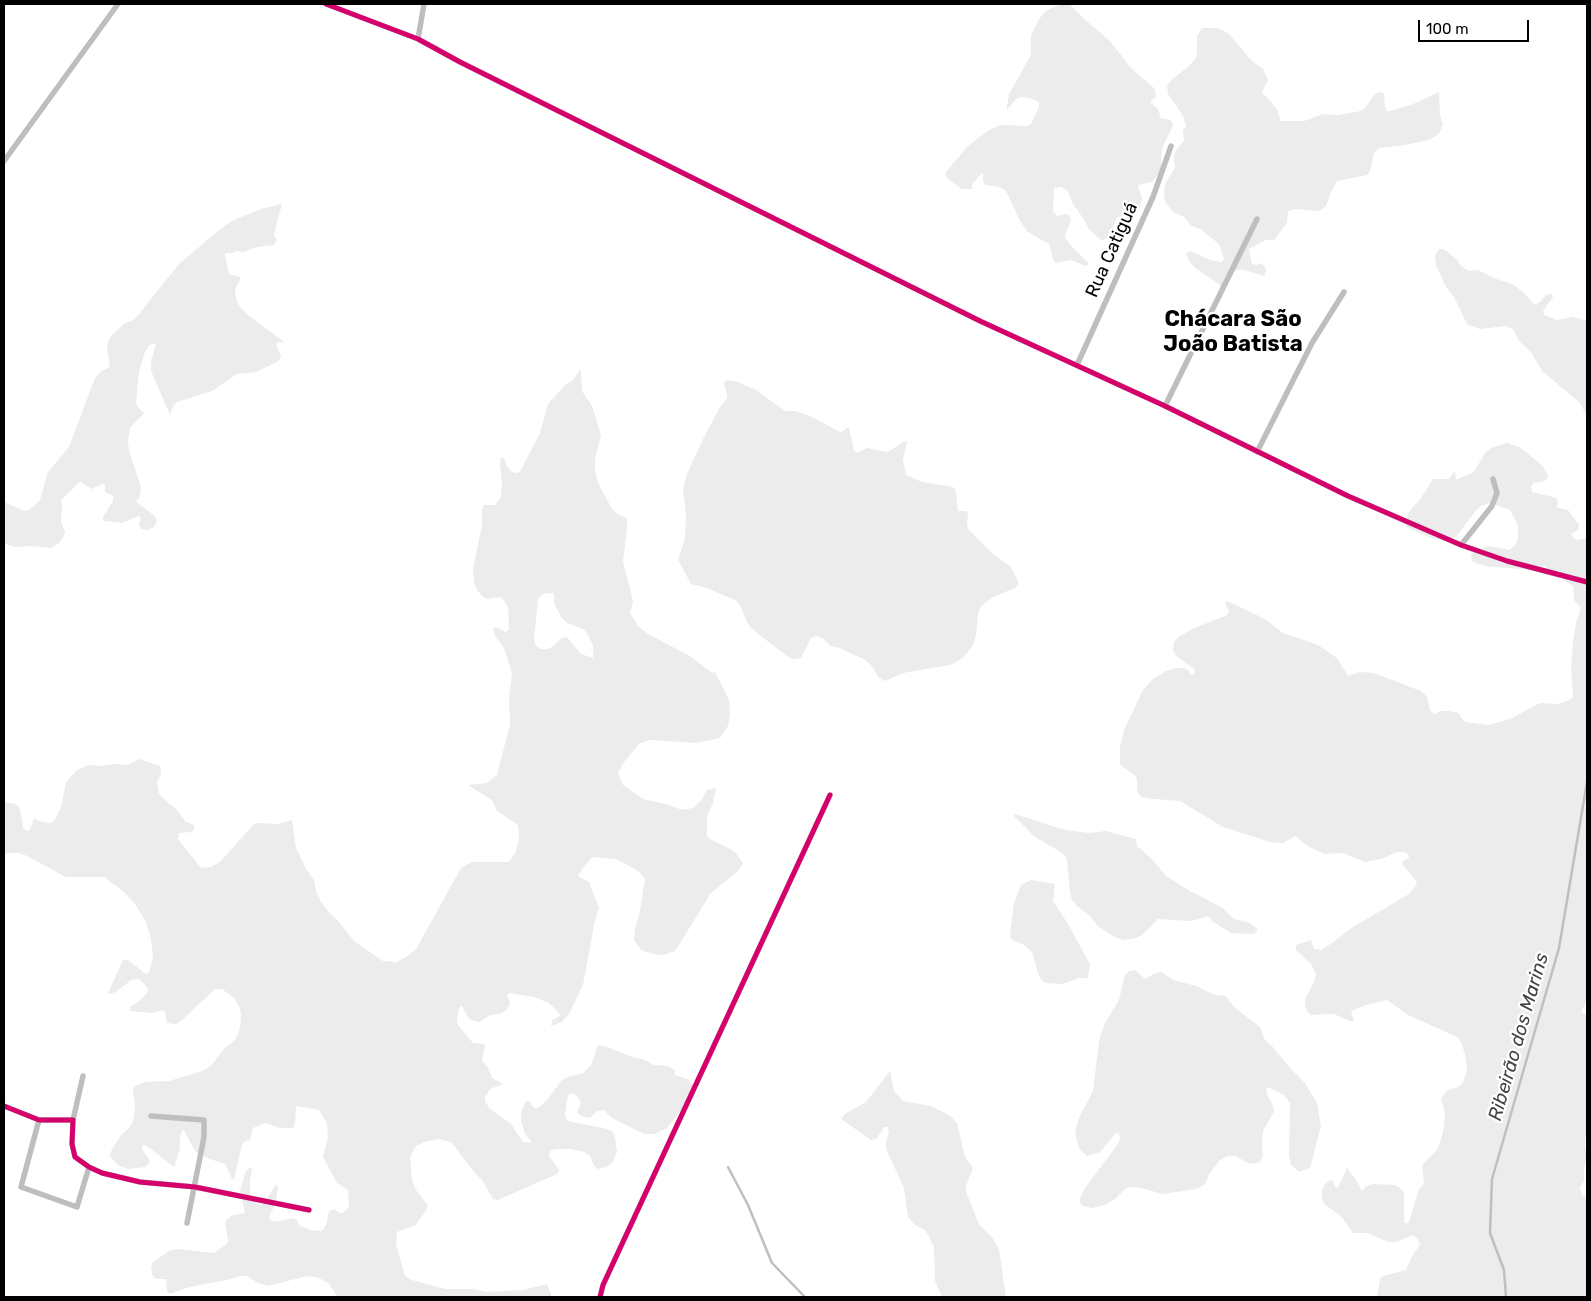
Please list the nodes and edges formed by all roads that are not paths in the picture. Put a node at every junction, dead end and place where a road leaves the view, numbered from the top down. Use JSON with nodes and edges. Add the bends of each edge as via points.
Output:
{"nodes":[{"id":1,"x":118,"y":4,"type":"edge"},
{"id":2,"x":326,"y":4,"type":"edge"},
{"id":3,"x":424,"y":4,"type":"edge"},
{"id":4,"x":418,"y":39,"type":"junction"},
{"id":5,"x":1171,"y":146,"type":"dead end"},
{"id":6,"x":4,"y":161,"type":"edge"},
{"id":7,"x":1257,"y":219,"type":"dead end"},
{"id":8,"x":1344,"y":292,"type":"dead end"},
{"id":9,"x":1077,"y":365,"type":"junction"},
{"id":10,"x":1165,"y":406,"type":"junction"},
{"id":11,"x":1258,"y":452,"type":"junction"},
{"id":12,"x":1493,"y":479,"type":"dead end"},
{"id":13,"x":1461,"y":545,"type":"junction"},
{"id":14,"x":1587,"y":582,"type":"edge"},
{"id":15,"x":830,"y":795,"type":"dead end"},
{"id":16,"x":83,"y":1076,"type":"dead end"},
{"id":17,"x":4,"y":1106,"type":"edge"},
{"id":18,"x":151,"y":1116,"type":"dead end"},
{"id":19,"x":39,"y":1120,"type":"junction"},
{"id":20,"x":73,"y":1120,"type":"junction"},
{"id":21,"x":89,"y":1167,"type":"junction"},
{"id":22,"x":195,"y":1187,"type":"junction"},
{"id":23,"x":309,"y":1210,"type":"dead end"},
{"id":24,"x":187,"y":1223,"type":"dead end"},
{"id":25,"x":600,"y":1297,"type":"edge"}],
"edges":[{"from":1,"to":6,"type":"street"},
{"from":2,"to":4,"type":"street"},
{"from":3,"to":4,"type":"street"},
{"from":4,"to":9,"type":"street","via":[[980,321]]},
{"from":5,"to":9,"type":"street","name":"Rua Catiguá","via":[[1152,197]]},
{"from":7,"to":10,"type":"street"},
{"from":8,"to":11,"type":"street","via":[[1312,343]]},
{"from":9,"to":10,"type":"street"},
{"from":10,"to":11,"type":"street"},
{"from":11,"to":13,"type":"street","via":[[1348,496]]},
{"from":12,"to":13,"type":"street","via":[[1497,493],[1492,506]]},
{"from":13,"to":14,"type":"street"},
{"from":15,"to":25,"type":"street","via":[[603,1284]]},
{"from":16,"to":20,"type":"street"},
{"from":17,"to":19,"type":"street"},
{"from":18,"to":22,"type":"street","via":[[204,1120]]},
{"from":19,"to":20,"type":"street"},
{"from":19,"to":21,"type":"street","via":[[21,1187],[77,1207]]},
{"from":20,"to":21,"type":"street","via":[[75,1157]]},
{"from":21,"to":22,"type":"street","via":[[140,1182]]},
{"from":22,"to":23,"type":"street"},
{"from":22,"to":24,"type":"street"}]}
